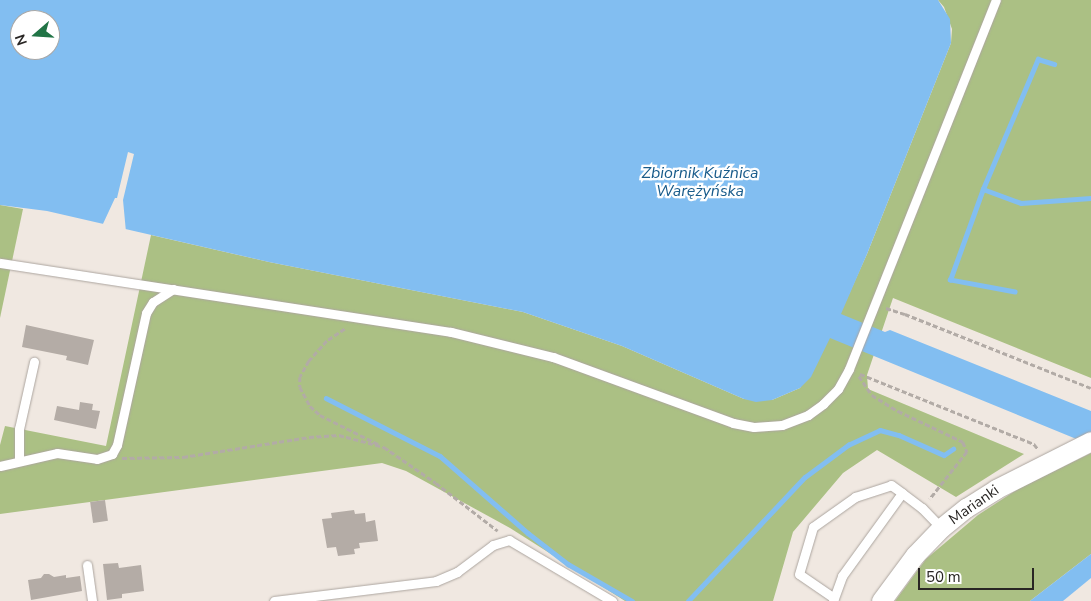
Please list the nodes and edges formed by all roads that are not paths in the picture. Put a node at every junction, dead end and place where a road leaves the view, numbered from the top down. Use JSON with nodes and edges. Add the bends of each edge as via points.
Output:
{"nodes":[{"id":1,"x":996,"y":0,"type":"edge"},
{"id":2,"x":0,"y":264,"type":"edge"},
{"id":3,"x":173,"y":288,"type":"junction"},
{"id":4,"x":34,"y":362,"type":"dead end"},
{"id":5,"x":1085,"y":444,"type":"edge"},
{"id":6,"x":19,"y":460,"type":"junction"},
{"id":7,"x":0,"y":466,"type":"edge"},
{"id":8,"x":902,"y":493,"type":"junction"},
{"id":9,"x":941,"y":528,"type":"junction"},
{"id":10,"x":87,"y":565,"type":"dead end"},
{"id":11,"x":834,"y":600,"type":"edge"},
{"id":12,"x":92,"y":601,"type":"edge"},
{"id":13,"x":274,"y":601,"type":"edge"},
{"id":14,"x":612,"y":601,"type":"edge"},
{"id":15,"x":881,"y":601,"type":"edge"}],
"edges":[{"from":1,"to":3,"type":"lane","via":[[849,369],[831,396],[808,415],[782,425],[754,427],[725,420],[540,353],[451,332]]},
{"from":2,"to":3,"type":"lane"},
{"from":3,"to":6,"type":"lane","via":[[153,302],[146,313],[117,445],[108,456],[97,458],[57,453]]},
{"from":4,"to":6,"type":"lane","via":[[19,429]]},
{"from":5,"to":9,"type":"street","name":"Marianki","via":[[996,489]]},
{"from":6,"to":7,"type":"lane"},
{"from":8,"to":9,"type":"lane"},
{"from":8,"to":11,"type":"lane","via":[[842,576]]},
{"from":8,"to":11,"type":"lane","via":[[891,486],[855,497],[813,527],[799,574]]},
{"from":9,"to":15,"type":"street","name":"Marianki","via":[[906,565]]},
{"from":10,"to":12,"type":"lane"},
{"from":13,"to":14,"type":"lane","via":[[436,581],[457,572],[493,545],[509,540]]}]}
